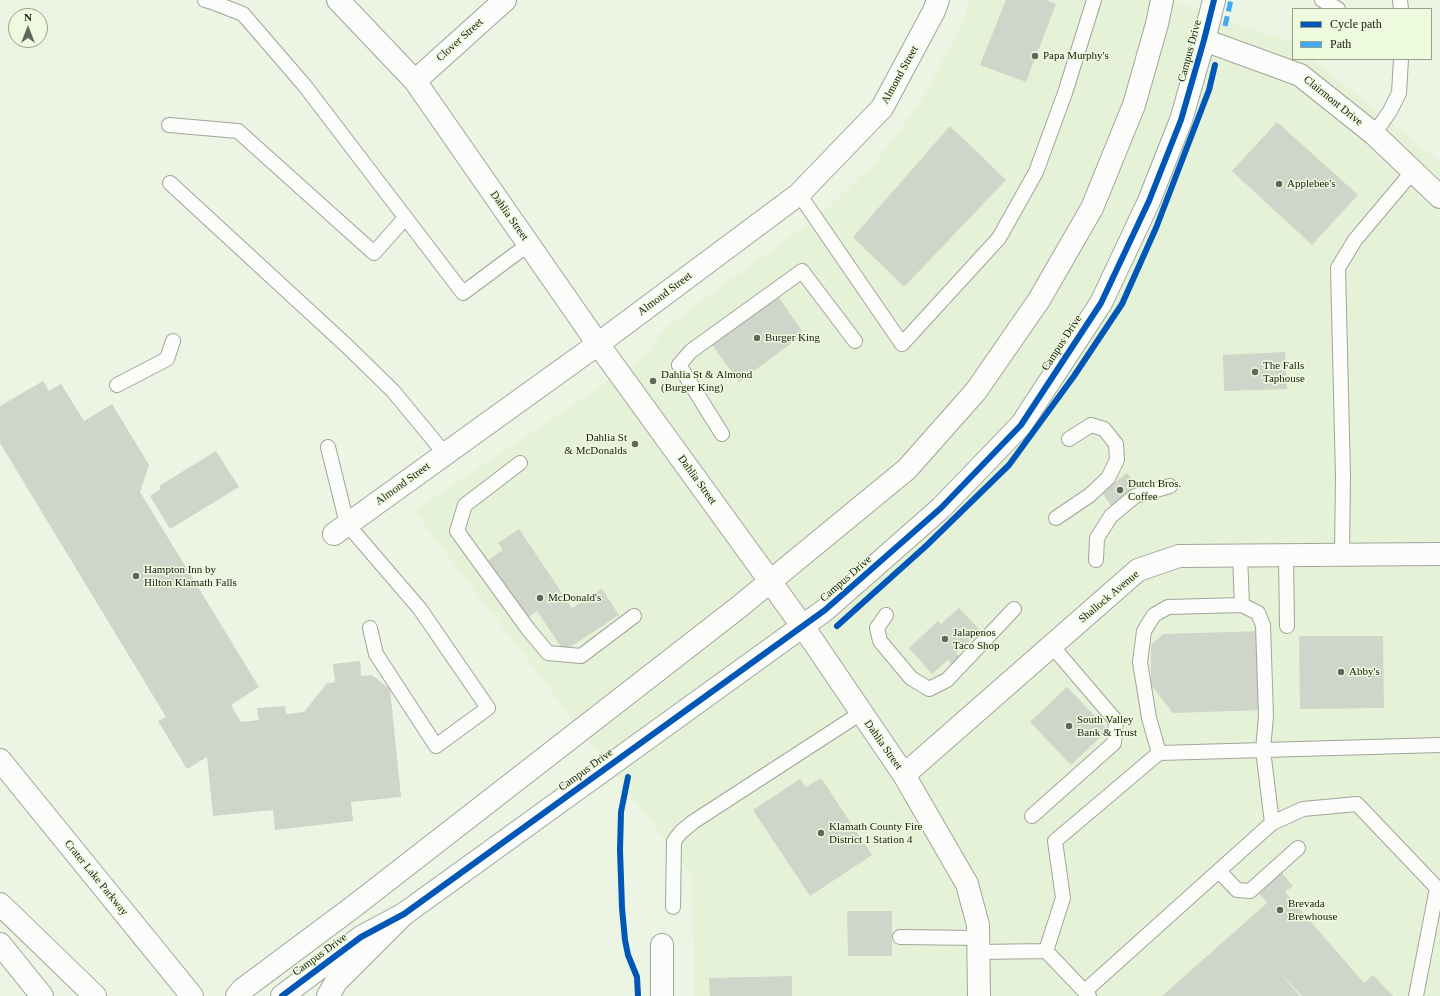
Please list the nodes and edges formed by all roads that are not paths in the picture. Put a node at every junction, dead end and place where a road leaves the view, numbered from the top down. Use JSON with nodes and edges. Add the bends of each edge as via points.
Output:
{"nodes":[{"id":1,"x":205,"y":0,"type":"edge"},
{"id":2,"x":338,"y":0,"type":"edge"},
{"id":3,"x":505,"y":0,"type":"edge"},
{"id":4,"x":938,"y":0,"type":"edge"},
{"id":5,"x":1094,"y":0,"type":"edge"},
{"id":6,"x":1162,"y":0,"type":"edge"},
{"id":7,"x":1214,"y":0,"type":"edge"},
{"id":8,"x":1322,"y":0,"type":"edge"},
{"id":9,"x":1336,"y":8,"type":"edge"},
{"id":10,"x":1204,"y":40,"type":"junction"},
{"id":11,"x":1401,"y":60,"type":"edge"},
{"id":12,"x":415,"y":81,"type":"junction"},
{"id":13,"x":169,"y":125,"type":"dead end"},
{"id":14,"x":1374,"y":134,"type":"junction"},
{"id":15,"x":1413,"y":171,"type":"junction"},
{"id":16,"x":170,"y":183,"type":"dead end"},
{"id":17,"x":799,"y":194,"type":"junction"},
{"id":18,"x":1440,"y":197,"type":"edge"},
{"id":19,"x":405,"y":218,"type":"junction"},
{"id":20,"x":529,"y":244,"type":"junction"},
{"id":21,"x":173,"y":341,"type":"dead end"},
{"id":22,"x":855,"y":341,"type":"dead end"},
{"id":23,"x":598,"y":344,"type":"junction"},
{"id":24,"x":117,"y":385,"type":"dead end"},
{"id":25,"x":722,"y":434,"type":"dead end"},
{"id":26,"x":1069,"y":439,"type":"dead end"},
{"id":27,"x":328,"y":447,"type":"dead end"},
{"id":28,"x":444,"y":454,"type":"junction"},
{"id":29,"x":520,"y":463,"type":"dead end"},
{"id":30,"x":1170,"y":486,"type":"dead end"},
{"id":31,"x":1056,"y":518,"type":"dead end"},
{"id":32,"x":341,"y":529,"type":"junction"},
{"id":33,"x":1342,"y":554,"type":"junction"},
{"id":34,"x":1440,"y":554,"type":"edge"},
{"id":35,"x":1240,"y":555,"type":"junction"},
{"id":36,"x":1286,"y":555,"type":"junction"},
{"id":37,"x":1096,"y":560,"type":"dead end"},
{"id":38,"x":770,"y":582,"type":"junction"},
{"id":39,"x":1242,"y":605,"type":"junction"},
{"id":40,"x":1014,"y":609,"type":"dead end"},
{"id":41,"x":886,"y":615,"type":"dead end"},
{"id":42,"x":634,"y":616,"type":"dead end"},
{"id":43,"x":1287,"y":626,"type":"dead end"},
{"id":44,"x":802,"y":627,"type":"junction"},
{"id":45,"x":370,"y":628,"type":"dead end"},
{"id":46,"x":1052,"y":646,"type":"junction"},
{"id":47,"x":861,"y":713,"type":"junction"},
{"id":48,"x":1440,"y":745,"type":"edge"},
{"id":49,"x":1264,"y":750,"type":"junction"},
{"id":50,"x":1159,"y":752,"type":"junction"},
{"id":51,"x":0,"y":760,"type":"edge"},
{"id":52,"x":904,"y":775,"type":"junction"},
{"id":53,"x":1032,"y":816,"type":"dead end"},
{"id":54,"x":1272,"y":823,"type":"junction"},
{"id":55,"x":1298,"y":848,"type":"dead end"},
{"id":56,"x":1219,"y":871,"type":"junction"},
{"id":57,"x":0,"y":904,"type":"edge"},
{"id":58,"x":673,"y":907,"type":"dead end"},
{"id":59,"x":404,"y":914,"type":"junction"},
{"id":60,"x":900,"y":937,"type":"dead end"},
{"id":61,"x":0,"y":944,"type":"edge"},
{"id":62,"x":662,"y":945,"type":"dead end"},
{"id":63,"x":979,"y":945,"type":"junction"},
{"id":64,"x":1046,"y":951,"type":"junction"},
{"id":65,"x":1087,"y":994,"type":"edge"},
{"id":66,"x":42,"y":996,"type":"edge"},
{"id":67,"x":95,"y":996,"type":"edge"},
{"id":68,"x":192,"y":996,"type":"edge"},
{"id":69,"x":237,"y":996,"type":"edge"},
{"id":70,"x":282,"y":996,"type":"edge"},
{"id":71,"x":328,"y":996,"type":"edge"},
{"id":72,"x":662,"y":996,"type":"edge"},
{"id":73,"x":979,"y":996,"type":"edge"},
{"id":74,"x":1416,"y":996,"type":"edge"}],
"edges":[{"from":1,"to":19,"type":"lane","via":[[243,14],[304,86]]},
{"from":2,"to":12,"type":"street","name":"Dahlia Street"},
{"from":3,"to":12,"type":"street","name":"Clover Street"},
{"from":4,"to":17,"type":"street","name":"Almond Street","via":[[882,108]]},
{"from":5,"to":17,"type":"lane","via":[[1065,93],[1036,172],[999,238],[902,344]]},
{"from":6,"to":38,"type":"street","name":"Campus Drive","via":[[1134,105],[1092,208],[1039,300],[976,391],[907,469]]},
{"from":7,"to":10,"type":"street","name":"Campus Drive"},
{"from":8,"to":9,"type":"lane"},
{"from":10,"to":14,"type":"street","name":"Clairmont Drive","via":[[1300,75]]},
{"from":10,"to":44,"type":"street","name":"Campus Drive","via":[[1181,120],[1149,201],[1104,296],[1021,425],[941,508],[825,610]]},
{"from":11,"to":14,"type":"lane","via":[[1399,93]]},
{"from":12,"to":20,"type":"street","name":"Dahlia Street"},
{"from":13,"to":19,"type":"lane","via":[[238,131],[374,253]]},
{"from":14,"to":15,"type":"street","name":"Clairmont Drive"},
{"from":15,"to":18,"type":"street","name":"Clairmont Drive"},
{"from":15,"to":33,"type":"lane","via":[[1355,240],[1338,268],[1343,476]]},
{"from":16,"to":28,"type":"lane","via":[[393,391]]},
{"from":17,"to":23,"type":"street","name":"Almond Street"},
{"from":19,"to":20,"type":"lane","via":[[463,293]]},
{"from":20,"to":23,"type":"street","name":"Dahlia Street"},
{"from":21,"to":24,"type":"lane","via":[[167,360]]},
{"from":22,"to":25,"type":"lane","via":[[802,270],[691,351],[679,365]]},
{"from":23,"to":28,"type":"street","name":"Almond Street"},
{"from":23,"to":38,"type":"street","name":"Dahlia Street"},
{"from":26,"to":31,"type":"lane","via":[[1091,425],[1104,429],[1116,444],[1117,460],[1104,482]]},
{"from":27,"to":32,"type":"lane"},
{"from":28,"to":32,"type":"street","name":"Almond Street"},
{"from":29,"to":42,"type":"lane","via":[[465,505],[457,530],[528,629],[548,653],[581,656]]},
{"from":30,"to":37,"type":"lane","via":[[1135,496],[1111,516],[1097,538]]},
{"from":32,"to":45,"type":"lane","via":[[420,609],[488,708],[436,746],[376,654]]},
{"from":33,"to":34,"type":"street","name":"Shallock Avenue"},
{"from":33,"to":36,"type":"street","name":"Shallock Avenue"},
{"from":35,"to":36,"type":"street","name":"Shallock Avenue"},
{"from":35,"to":39,"type":"lane"},
{"from":35,"to":46,"type":"street","name":"Shallock Avenue","via":[[1179,556],[1138,570]]},
{"from":36,"to":43,"type":"lane"},
{"from":38,"to":44,"type":"street","name":"Dahlia Street"},
{"from":38,"to":69,"type":"street","name":"Campus Drive"},
{"from":39,"to":49,"type":"lane","via":[[1258,613],[1263,625],[1266,716]]},
{"from":39,"to":50,"type":"lane","via":[[1168,607],[1154,615],[1144,631],[1140,662],[1149,718]]},
{"from":40,"to":41,"type":"lane","via":[[946,680],[929,689],[911,678],[880,641],[877,628]]},
{"from":44,"to":47,"type":"street","name":"Dahlia Street"},
{"from":44,"to":59,"type":"street","name":"Campus Drive"},
{"from":46,"to":52,"type":"street","name":"Shallock Avenue"},
{"from":46,"to":53,"type":"lane","via":[[1116,721],[1114,743]]},
{"from":47,"to":52,"type":"street","name":"Dahlia Street"},
{"from":47,"to":58,"type":"lane","via":[[681,832],[674,842]]},
{"from":48,"to":49,"type":"lane"},
{"from":49,"to":50,"type":"lane"},
{"from":49,"to":54,"type":"lane"},
{"from":50,"to":64,"type":"lane","via":[[1055,842],[1063,898]]},
{"from":51,"to":68,"type":"street","name":"Crater Lake Parkway"},
{"from":52,"to":63,"type":"street","name":"Dahlia Street","via":[[967,884],[978,925]]},
{"from":54,"to":56,"type":"lane"},
{"from":54,"to":74,"type":"lane","via":[[1302,809],[1357,804],[1437,888]]},
{"from":55,"to":56,"type":"lane","via":[[1250,891],[1237,890]]},
{"from":56,"to":65,"type":"lane"},
{"from":57,"to":67,"type":"street"},
{"from":59,"to":70,"type":"street","name":"Campus Drive","via":[[361,937]]},
{"from":59,"to":71,"type":"street","via":[[336,982]]},
{"from":60,"to":63,"type":"lane"},
{"from":61,"to":66,"type":"street"},
{"from":62,"to":72,"type":"street"},
{"from":63,"to":64,"type":"lane"},
{"from":63,"to":73,"type":"street","name":"Dahlia Street"},
{"from":64,"to":65,"type":"lane"}]}
